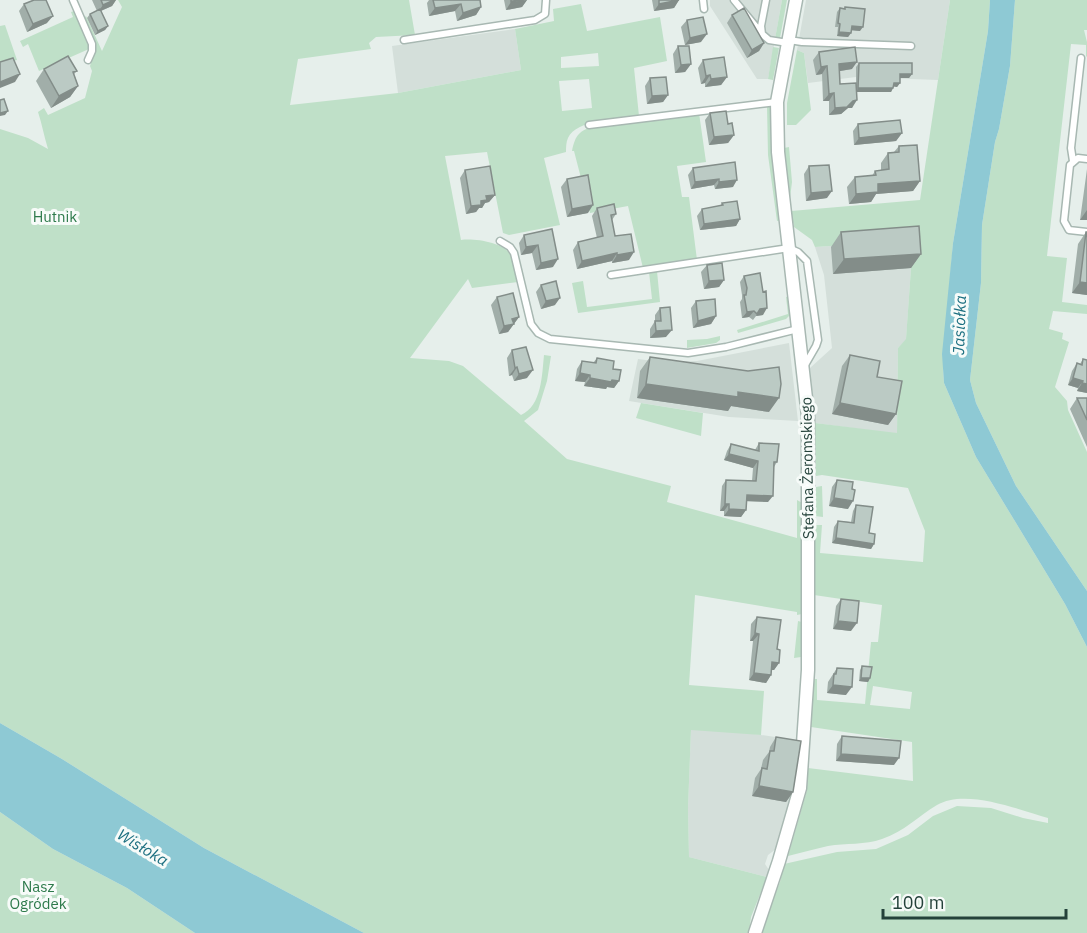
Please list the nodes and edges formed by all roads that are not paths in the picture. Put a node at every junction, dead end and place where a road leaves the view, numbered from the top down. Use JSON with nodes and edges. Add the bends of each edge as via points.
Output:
{"nodes":[{"id":1,"x":73,"y":0,"type":"edge"},
{"id":2,"x":546,"y":0,"type":"edge"},
{"id":3,"x":703,"y":0,"type":"edge"},
{"id":4,"x":734,"y":0,"type":"edge"},
{"id":5,"x":766,"y":0,"type":"edge"},
{"id":6,"x":796,"y":0,"type":"edge"},
{"id":7,"x":704,"y":9,"type":"dead end"},
{"id":8,"x":762,"y":34,"type":"junction"},
{"id":9,"x":404,"y":40,"type":"dead end"},
{"id":10,"x":788,"y":42,"type":"junction"},
{"id":11,"x":911,"y":46,"type":"dead end"},
{"id":12,"x":1081,"y":58,"type":"dead end"},
{"id":13,"x":88,"y":60,"type":"dead end"},
{"id":14,"x":777,"y":102,"type":"junction"},
{"id":15,"x":589,"y":125,"type":"dead end"},
{"id":16,"x":1087,"y":159,"type":"edge"},
{"id":17,"x":1073,"y":161,"type":"junction"},
{"id":18,"x":1087,"y":232,"type":"edge"},
{"id":19,"x":500,"y":241,"type":"dead end"},
{"id":20,"x":789,"y":248,"type":"junction"},
{"id":21,"x":610,"y":275,"type":"dead end"},
{"id":22,"x":798,"y":329,"type":"junction"},
{"id":23,"x":804,"y":366,"type":"junction"},
{"id":24,"x":755,"y":933,"type":"edge"}],
"edges":[{"from":1,"to":13,"type":"lane","via":[[92,44]]},
{"from":2,"to":9,"type":"lane","via":[[545,14],[535,20]]},
{"from":3,"to":7,"type":"lane"},
{"from":4,"to":8,"type":"lane"},
{"from":5,"to":8,"type":"lane"},
{"from":6,"to":10,"type":"street","name":"Stefana Żeromskiego"},
{"from":8,"to":10,"type":"lane","via":[[769,40]]},
{"from":10,"to":11,"type":"lane"},
{"from":10,"to":14,"type":"street","name":"Stefana Żeromskiego"},
{"from":12,"to":17,"type":"lane","via":[[1071,148]]},
{"from":14,"to":15,"type":"lane"},
{"from":14,"to":20,"type":"street","name":"Stefana Żeromskiego","via":[[778,152]]},
{"from":16,"to":17,"type":"lane"},
{"from":17,"to":18,"type":"lane","via":[[1064,221],[1070,230]]},
{"from":19,"to":22,"type":"lane","via":[[514,254],[531,324],[550,339],[688,354]]},
{"from":20,"to":21,"type":"lane"},
{"from":20,"to":22,"type":"street","name":"Stefana Żeromskiego"},
{"from":20,"to":23,"type":"lane","via":[[804,255],[807,261],[818,340]]},
{"from":22,"to":23,"type":"street","name":"Stefana Żeromskiego"},
{"from":23,"to":24,"type":"street","name":"Stefana Żeromskiego","via":[[810,444],[808,670],[801,781]]}]}
